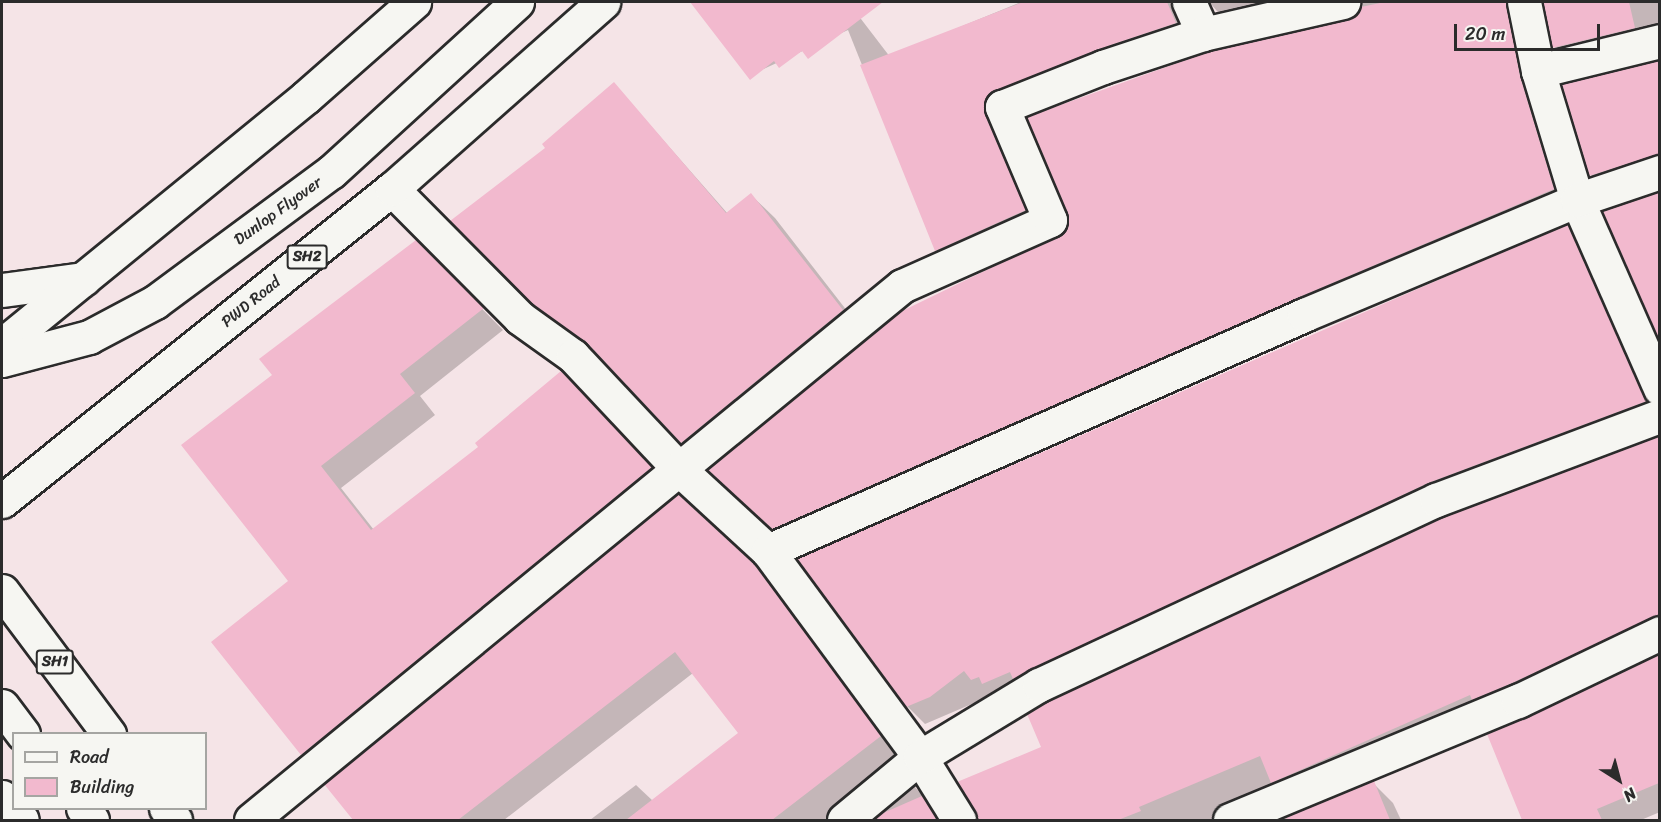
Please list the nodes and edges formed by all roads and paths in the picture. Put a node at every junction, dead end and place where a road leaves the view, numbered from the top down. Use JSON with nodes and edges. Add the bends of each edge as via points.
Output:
{"nodes":[{"id":1,"x":414,"y":2,"type":"edge"},
{"id":2,"x":517,"y":2,"type":"edge"},
{"id":3,"x":603,"y":2,"type":"edge"},
{"id":4,"x":1189,"y":2,"type":"edge"},
{"id":5,"x":1342,"y":2,"type":"edge"},
{"id":6,"x":1524,"y":2,"type":"edge"},
{"id":7,"x":1203,"y":34,"type":"junction"},
{"id":8,"x":1659,"y":40,"type":"edge"},
{"id":9,"x":1538,"y":71,"type":"junction"},
{"id":10,"x":1659,"y":172,"type":"edge"},
{"id":11,"x":392,"y":189,"type":"junction"},
{"id":12,"x":1577,"y":200,"type":"junction"},
{"id":13,"x":83,"y":279,"type":"junction"},
{"id":14,"x":2,"y":290,"type":"edge"},
{"id":15,"x":2,"y":345,"type":"edge"},
{"id":16,"x":2,"y":360,"type":"edge"},
{"id":17,"x":1659,"y":388,"type":"edge"},
{"id":18,"x":1659,"y":416,"type":"edge"},
{"id":19,"x":679,"y":469,"type":"junction"},
{"id":20,"x":2,"y":501,"type":"edge"},
{"id":21,"x":768,"y":550,"type":"junction"},
{"id":22,"x":2,"y":591,"type":"edge"},
{"id":23,"x":1659,"y":633,"type":"edge"},
{"id":24,"x":2,"y":706,"type":"edge"},
{"id":25,"x":22,"y":732,"type":"edge"},
{"id":26,"x":108,"y":732,"type":"edge"},
{"id":27,"x":920,"y":756,"type":"junction"},
{"id":28,"x":251,"y":820,"type":"edge"},
{"id":29,"x":844,"y":820,"type":"edge"},
{"id":30,"x":959,"y":820,"type":"edge"},
{"id":31,"x":1230,"y":820,"type":"edge"}],
"edges":[{"from":1,"to":13,"type":"street","via":[[306,97]]},
{"from":2,"to":16,"type":"street","name":"Dunlop Flyover","via":[[331,172],[155,302],[89,337]]},
{"from":3,"to":11,"type":"street","name":"PWD Road","number":"SH2"},
{"from":4,"to":7,"type":"street"},
{"from":5,"to":7,"type":"street"},
{"from":6,"to":9,"type":"street"},
{"from":7,"to":19,"type":"street","via":[[1103,67],[1002,107],[1050,220],[902,286]]},
{"from":8,"to":9,"type":"street"},
{"from":9,"to":12,"type":"street"},
{"from":10,"to":12,"type":"street"},
{"from":11,"to":19,"type":"street","via":[[520,318],[573,356]]},
{"from":11,"to":20,"type":"street","name":"PWD Road","number":"SH2"},
{"from":12,"to":17,"type":"street"},
{"from":12,"to":21,"type":"street","via":[[1033,432]]},
{"from":13,"to":14,"type":"street"},
{"from":13,"to":15,"type":"street"},
{"from":18,"to":27,"type":"street","via":[[1436,500],[1039,685]]},
{"from":19,"to":21,"type":"street"},
{"from":19,"to":28,"type":"street"},
{"from":21,"to":27,"type":"street"},
{"from":22,"to":26,"type":"street","number":"SH1"},
{"from":23,"to":31,"type":"street","via":[[1518,701]]},
{"from":24,"to":25,"type":"street"},
{"from":27,"to":29,"type":"street"},
{"from":27,"to":30,"type":"street"}]}
